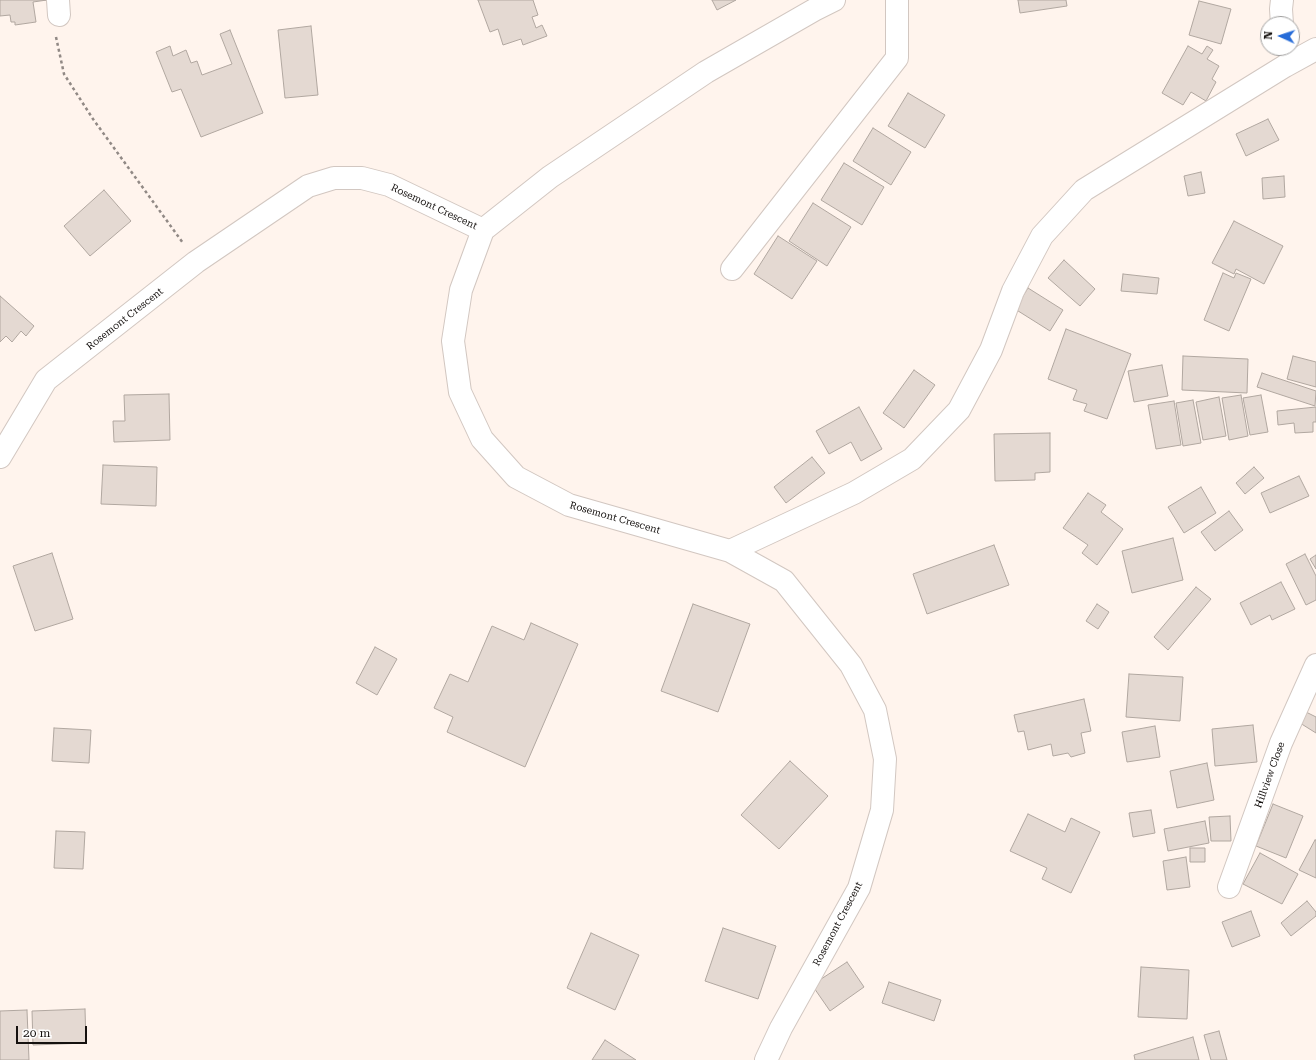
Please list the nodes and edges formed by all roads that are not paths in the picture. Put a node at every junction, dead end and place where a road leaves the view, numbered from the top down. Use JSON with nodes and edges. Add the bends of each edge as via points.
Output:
{"nodes":[{"id":1,"x":834,"y":0,"type":"edge"},
{"id":2,"x":897,"y":0,"type":"edge"},
{"id":3,"x":1282,"y":0,"type":"edge"},
{"id":4,"x":1281,"y":16,"type":"edge"},
{"id":5,"x":1316,"y":49,"type":"edge"},
{"id":6,"x":1285,"y":57,"type":"edge"},
{"id":7,"x":483,"y":230,"type":"junction"},
{"id":8,"x":732,"y":269,"type":"dead end"},
{"id":9,"x":0,"y":457,"type":"edge"},
{"id":10,"x":730,"y":551,"type":"junction"},
{"id":11,"x":1316,"y":665,"type":"edge"},
{"id":12,"x":1229,"y":887,"type":"dead end"},
{"id":13,"x":766,"y":1060,"type":"edge"}],
"edges":[{"from":1,"to":7,"type":"street","via":[[706,72],[550,177]]},
{"from":2,"to":8,"type":"street","via":[[897,58]]},
{"from":3,"to":4,"type":"street"},
{"from":5,"to":6,"type":"street"},
{"from":6,"to":10,"type":"street","via":[[1084,190],[1042,236],[1013,291],[991,350],[958,410],[912,459],[854,494]]},
{"from":7,"to":9,"type":"street","name":"Rosemont Crescent","via":[[389,185],[362,178],[334,178],[308,186],[196,262],[46,380]]},
{"from":7,"to":10,"type":"street","name":"Rosemont Crescent","via":[[461,290],[453,341],[460,392],[482,439],[516,477],[569,506]]},
{"from":10,"to":13,"type":"street","name":"Rosemont Crescent","via":[[784,581],[851,665],[875,710],[885,759],[882,810],[859,888],[781,1028]]},
{"from":11,"to":12,"type":"street","name":"Hillview Close","via":[[1281,743]]}]}
